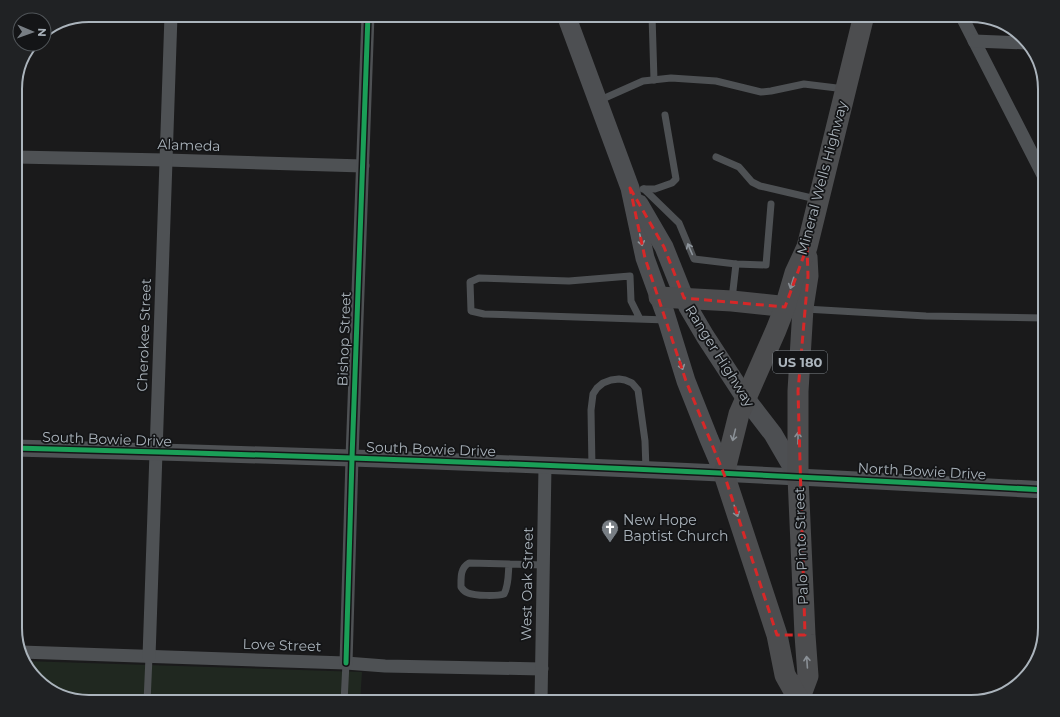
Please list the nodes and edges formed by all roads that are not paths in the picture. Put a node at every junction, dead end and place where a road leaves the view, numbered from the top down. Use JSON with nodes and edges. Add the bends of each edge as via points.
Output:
{"nodes":[{"id":1,"x":171,"y":22,"type":"edge"},
{"id":2,"x":368,"y":22,"type":"edge"},
{"id":3,"x":569,"y":22,"type":"edge"},
{"id":4,"x":652,"y":22,"type":"edge"},
{"id":5,"x":862,"y":22,"type":"edge"},
{"id":6,"x":964,"y":22,"type":"edge"},
{"id":7,"x":974,"y":41,"type":"junction"},
{"id":8,"x":1019,"y":43,"type":"edge"},
{"id":9,"x":654,"y":80,"type":"junction"},
{"id":10,"x":846,"y":89,"type":"junction"},
{"id":11,"x":598,"y":101,"type":"junction"},
{"id":12,"x":665,"y":115,"type":"dead end"},
{"id":13,"x":22,"y":157,"type":"edge"},
{"id":14,"x":716,"y":157,"type":"dead end"},
{"id":15,"x":166,"y":160,"type":"junction"},
{"id":16,"x":1038,"y":164,"type":"edge"},
{"id":17,"x":362,"y":166,"type":"junction"},
{"id":18,"x":637,"y":189,"type":"junction"},
{"id":19,"x":818,"y":199,"type":"junction"},
{"id":20,"x":771,"y":204,"type":"dead end"},
{"id":21,"x":736,"y":264,"type":"junction"},
{"id":22,"x":659,"y":297,"type":"junction"},
{"id":23,"x":684,"y":298,"type":"junction"},
{"id":24,"x":732,"y":301,"type":"junction"},
{"id":25,"x":794,"y":307,"type":"junction"},
{"id":26,"x":640,"y":318,"type":"junction"},
{"id":27,"x":1038,"y":318,"type":"edge"},
{"id":28,"x":666,"y":320,"type":"junction"},
{"id":29,"x":746,"y":399,"type":"junction"},
{"id":30,"x":22,"y":448,"type":"edge"},
{"id":31,"x":156,"y":452,"type":"junction"},
{"id":32,"x":352,"y":458,"type":"junction"},
{"id":33,"x":545,"y":466,"type":"junction"},
{"id":34,"x":592,"y":468,"type":"junction"},
{"id":35,"x":646,"y":470,"type":"junction"},
{"id":36,"x":724,"y":474,"type":"junction"},
{"id":37,"x":798,"y":477,"type":"junction"},
{"id":38,"x":1038,"y":490,"type":"edge"},
{"id":39,"x":509,"y":564,"type":"junction"},
{"id":40,"x":544,"y":565,"type":"junction"},
{"id":41,"x":790,"y":635,"type":"junction"},
{"id":42,"x":27,"y":652,"type":"edge"},
{"id":43,"x":149,"y":657,"type":"junction"},
{"id":44,"x":346,"y":663,"type":"junction"},
{"id":45,"x":542,"y":669,"type":"junction"},
{"id":46,"x":147,"y":695,"type":"edge"},
{"id":47,"x":344,"y":695,"type":"edge"},
{"id":48,"x":541,"y":695,"type":"edge"},
{"id":49,"x":796,"y":695,"type":"edge"},
{"id":50,"x":801,"y":695,"type":"edge"}],
"edges":[{"from":1,"to":15,"type":"street","name":"Cherokee Street"},
{"from":2,"to":17,"type":"street","name":"Bishop Street"},
{"from":3,"to":11,"type":"main road","name":"Ranger Highway"},
{"from":4,"to":9,"type":"lane"},
{"from":5,"to":10,"type":"main road","name":"Mineral Wells Highway","number":"US 180"},
{"from":6,"to":7,"type":"street"},
{"from":7,"to":8,"type":"street"},
{"from":7,"to":16,"type":"street"},
{"from":9,"to":10,"type":"lane","via":[[671,78],[716,81],[761,92],[804,84]]},
{"from":9,"to":11,"type":"lane","via":[[643,81]]},
{"from":10,"to":19,"type":"main road","name":"Mineral Wells Highway","number":"US 180"},
{"from":11,"to":18,"type":"main road","name":"Ranger Highway"},
{"from":12,"to":18,"type":"lane","via":[[676,179],[672,184],[656,189]]},
{"from":13,"to":15,"type":"street","name":"Alameda"},
{"from":14,"to":19,"type":"lane","via":[[739,167],[752,182],[760,186]]},
{"from":15,"to":17,"type":"street","name":"Alameda"},
{"from":15,"to":31,"type":"street","name":"Cherokee Street"},
{"from":17,"to":32,"type":"street","name":"Bishop Street"},
{"from":21,"to":18,"type":"lane","one_way":true,"via":[[694,258],[679,223]]},
{"from":18,"to":22,"type":"main road","name":"Ranger Highway","one_way":true,"via":[[645,258]]},
{"from":18,"to":23,"type":"main road","name":"Ranger Highway"},
{"from":19,"to":25,"type":"main road","name":"Mineral Wells Highway","number":"US 180","via":[[807,247],[795,273]]},
{"from":20,"to":21,"type":"lane","via":[[766,265]]},
{"from":21,"to":24,"type":"lane"},
{"from":22,"to":23,"type":"main road"},
{"from":22,"to":28,"type":"main road","name":"Ranger Highway"},
{"from":23,"to":24,"type":"main road"},
{"from":23,"to":29,"type":"main road","name":"Ranger Highway"},
{"from":24,"to":25,"type":"main road"},
{"from":25,"to":27,"type":"lane","via":[[926,316]]},
{"from":25,"to":29,"type":"main road","name":"Mineral Wells Highway","number":"US 180","via":[[776,330]]},
{"from":37,"to":25,"type":"main road","name":"Palo Pinto Street","number":"US 180","one_way":true,"via":[[798,391],[789,357]]},
{"from":26,"to":26,"type":"lane","via":[[484,314],[471,311],[470,282],[479,278],[569,281],[630,276],[631,301]]},
{"from":26,"to":28,"type":"lane"},
{"from":28,"to":36,"type":"main road","name":"Ranger Highway","one_way":true,"via":[[686,380]]},
{"from":29,"to":36,"type":"main road","name":"Mineral Wells Highway","number":"US 180","one_way":true,"via":[[739,414]]},
{"from":29,"to":37,"type":"main road","name":"Ranger Highway","via":[[773,434]]},
{"from":30,"to":31,"type":"street","name":"South Bowie Drive"},
{"from":31,"to":32,"type":"street","name":"South Bowie Drive"},
{"from":31,"to":43,"type":"street","name":"Cherokee Street"},
{"from":32,"to":33,"type":"street","name":"South Bowie Drive"},
{"from":32,"to":44,"type":"street","name":"Bishop Street"},
{"from":33,"to":34,"type":"street","name":"South Bowie Drive"},
{"from":33,"to":40,"type":"street","name":"West Oak Street"},
{"from":34,"to":35,"type":"street","name":"South Bowie Drive"},
{"from":34,"to":35,"type":"lane","via":[[593,394],[603,383],[619,379],[632,383],[638,390]]},
{"from":35,"to":36,"type":"street","name":"South Bowie Drive"},
{"from":36,"to":37,"type":"street","name":"South Bowie Drive"},
{"from":36,"to":41,"type":"main road","name":"Palo Pinto Street","number":"US 180","one_way":true,"via":[[756,570]]},
{"from":37,"to":38,"type":"street","name":"North Bowie Drive"},
{"from":37,"to":41,"type":"main road","name":"Palo Pinto Street","number":"US 180"},
{"from":39,"to":39,"type":"lane","via":[[469,563],[462,572],[461,587],[470,594],[504,594]]},
{"from":39,"to":40,"type":"lane"},
{"from":40,"to":45,"type":"street","name":"West Oak Street"},
{"from":41,"to":49,"type":"main road","name":"Palo Pinto Street","number":"US 180","via":[[785,675]]},
{"from":50,"to":41,"type":"main road","name":"Palo Pinto Street","number":"US 180","one_way":true,"via":[[808,676]]},
{"from":42,"to":43,"type":"street","name":"Love Street"},
{"from":43,"to":44,"type":"street","name":"Love Street"},
{"from":43,"to":46,"type":"lane"},
{"from":44,"to":45,"type":"street","name":"Love Street"},
{"from":44,"to":47,"type":"lane"},
{"from":45,"to":48,"type":"street","name":"West Oak Street"}]}
